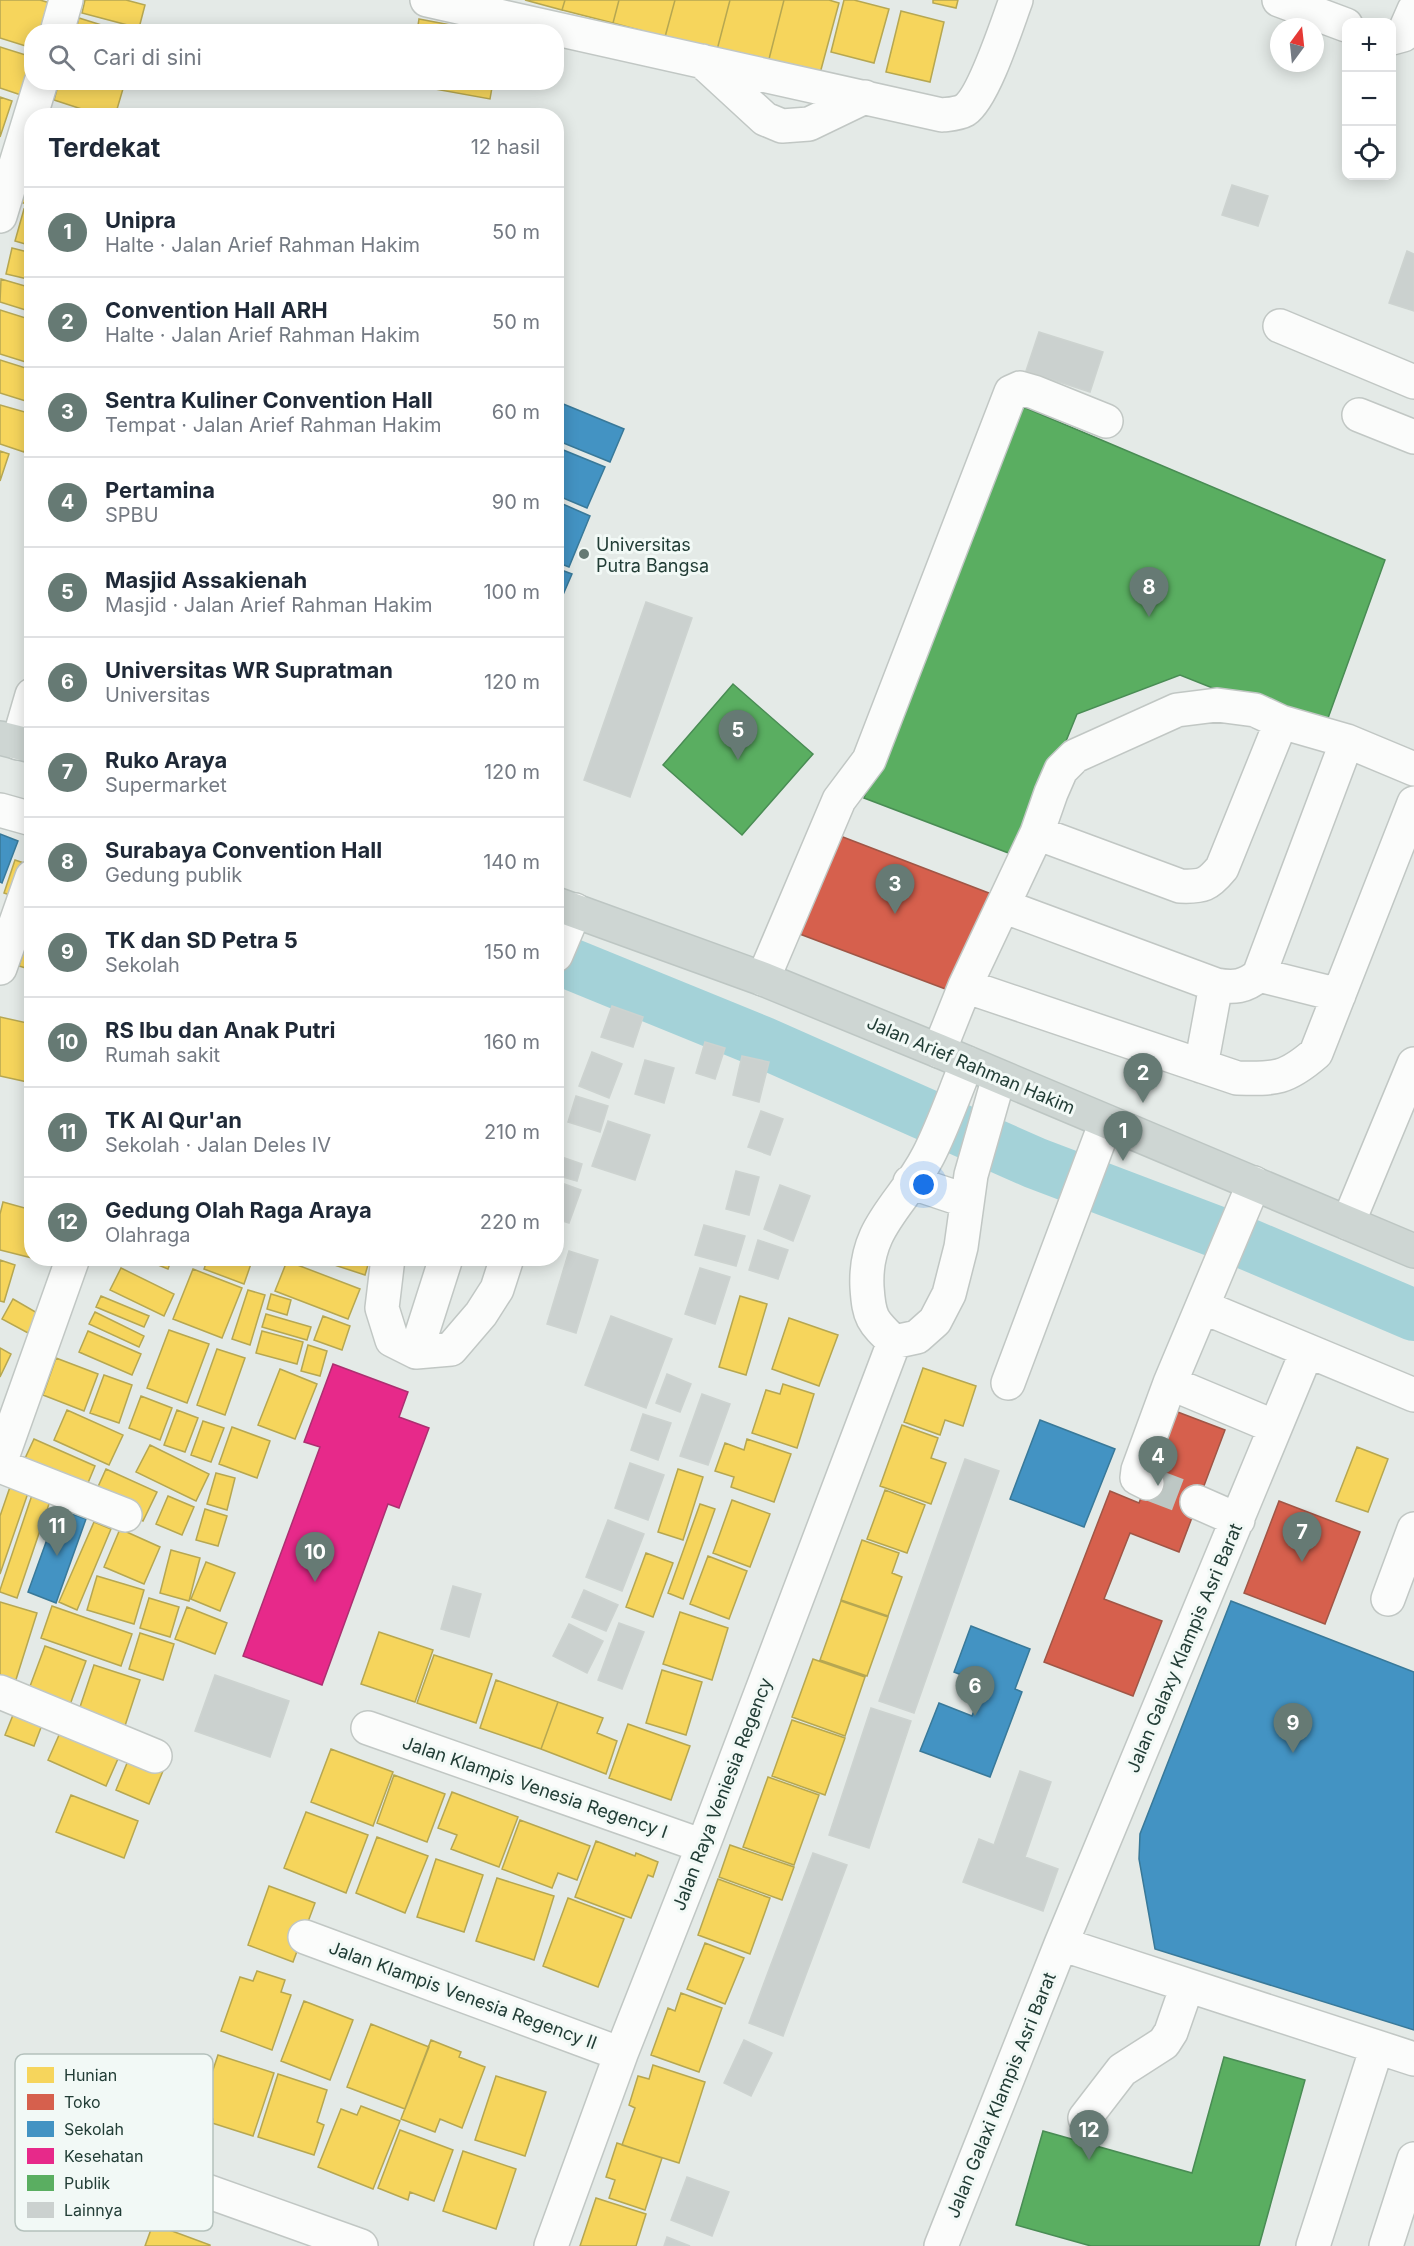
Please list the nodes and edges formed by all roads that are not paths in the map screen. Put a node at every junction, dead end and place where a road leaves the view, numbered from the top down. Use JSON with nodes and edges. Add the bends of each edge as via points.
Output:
{"nodes":[{"id":1,"x":66,"y":0,"type":"edge"},
{"id":2,"x":427,"y":0,"type":"edge"},
{"id":3,"x":1016,"y":0,"type":"edge"},
{"id":4,"x":1279,"y":0,"type":"edge"},
{"id":5,"x":1414,"y":10,"type":"edge"},
{"id":6,"x":1342,"y":22,"type":"edge"},
{"id":7,"x":59,"y":24,"type":"edge"},
{"id":8,"x":537,"y":24,"type":"edge"},
{"id":9,"x":564,"y":30,"type":"edge"},
{"id":10,"x":1396,"y":37,"type":"edge"},
{"id":11,"x":701,"y":60,"type":"junction"},
{"id":12,"x":39,"y":90,"type":"edge"},
{"id":13,"x":865,"y":98,"type":"junction"},
{"id":14,"x":33,"y":108,"type":"edge"},
{"id":15,"x":24,"y":138,"type":"edge"},
{"id":16,"x":0,"y":216,"type":"edge"},
{"id":17,"x":1280,"y":326,"type":"dead end"},
{"id":18,"x":1414,"y":382,"type":"edge"},
{"id":19,"x":1359,"y":415,"type":"dead end"},
{"id":20,"x":1106,"y":421,"type":"dead end"},
{"id":21,"x":1414,"y":437,"type":"edge"},
{"id":22,"x":24,"y":720,"type":"edge"},
{"id":23,"x":1281,"y":722,"type":"junction"},
{"id":24,"x":1347,"y":741,"type":"junction"},
{"id":25,"x":17,"y":742,"type":"edge"},
{"id":26,"x":1414,"y":770,"type":"edge"},
{"id":27,"x":1414,"y":803,"type":"edge"},
{"id":28,"x":0,"y":810,"type":"edge"},
{"id":29,"x":24,"y":817,"type":"edge"},
{"id":30,"x":1037,"y":833,"type":"junction"},
{"id":31,"x":24,"y":900,"type":"edge"},
{"id":32,"x":1003,"y":906,"type":"junction"},
{"id":33,"x":566,"y":907,"type":"edge"},
{"id":34,"x":0,"y":968,"type":"edge"},
{"id":35,"x":1258,"y":975,"type":"junction"},
{"id":36,"x":763,"y":979,"type":"junction"},
{"id":37,"x":1216,"y":985,"type":"junction"},
{"id":38,"x":965,"y":986,"type":"junction"},
{"id":39,"x":1339,"y":994,"type":"junction"},
{"id":40,"x":953,"y":1057,"type":"junction"},
{"id":41,"x":1414,"y":1064,"type":"edge"},
{"id":42,"x":1201,"y":1066,"type":"junction"},
{"id":43,"x":999,"y":1077,"type":"junction"},
{"id":44,"x":1106,"y":1122,"type":"junction"},
{"id":45,"x":919,"y":1170,"type":"junction"},
{"id":46,"x":969,"y":1188,"type":"junction"},
{"id":47,"x":1248,"y":1195,"type":"junction"},
{"id":48,"x":1348,"y":1223,"type":"junction"},
{"id":49,"x":1414,"y":1251,"type":"edge"},
{"id":50,"x":70,"y":1266,"type":"edge"},
{"id":51,"x":387,"y":1266,"type":"edge"},
{"id":52,"x":443,"y":1266,"type":"edge"},
{"id":53,"x":504,"y":1266,"type":"edge"},
{"id":54,"x":1203,"y":1307,"type":"junction"},
{"id":55,"x":894,"y":1342,"type":"junction"},
{"id":56,"x":1307,"y":1351,"type":"junction"},
{"id":57,"x":416,"y":1352,"type":"junction"},
{"id":58,"x":1008,"y":1383,"type":"dead end"},
{"id":59,"x":1170,"y":1383,"type":"junction"},
{"id":60,"x":1414,"y":1395,"type":"edge"},
{"id":61,"x":1275,"y":1428,"type":"junction"},
{"id":62,"x":0,"y":1465,"type":"edge"},
{"id":63,"x":1147,"y":1483,"type":"dead end"},
{"id":64,"x":1197,"y":1502,"type":"tunnel mouth"},
{"id":65,"x":125,"y":1515,"type":"dead end"},
{"id":66,"x":1238,"y":1520,"type":"junction"},
{"id":67,"x":1414,"y":1529,"type":"edge"},
{"id":68,"x":1388,"y":1599,"type":"dead end"},
{"id":69,"x":0,"y":1692,"type":"edge"},
{"id":70,"x":368,"y":1728,"type":"dead end"},
{"id":71,"x":155,"y":1756,"type":"dead end"},
{"id":72,"x":703,"y":1846,"type":"junction"},
{"id":73,"x":305,"y":1937,"type":"dead end"},
{"id":74,"x":1061,"y":1944,"type":"junction"},
{"id":75,"x":1187,"y":1986,"type":"junction"},
{"id":76,"x":1377,"y":2047,"type":"junction"},
{"id":77,"x":621,"y":2054,"type":"junction"},
{"id":78,"x":1414,"y":2059,"type":"edge"},
{"id":79,"x":1085,"y":2118,"type":"dead end"},
{"id":80,"x":1414,"y":2159,"type":"edge"},
{"id":81,"x":213,"y":2193,"type":"edge"},
{"id":82,"x":362,"y":2246,"type":"edge"},
{"id":83,"x":550,"y":2246,"type":"edge"},
{"id":84,"x":941,"y":2246,"type":"edge"},
{"id":85,"x":1313,"y":2246,"type":"edge"},
{"id":86,"x":1386,"y":2246,"type":"edge"}],
"edges":[{"from":1,"to":7,"type":"street"},
{"from":2,"to":8,"type":"street"},
{"from":3,"to":13,"type":"street","via":[[985,80],[966,109],[942,115]]},
{"from":4,"to":6,"type":"street"},
{"from":5,"to":10,"type":"street","via":[[1403,35]]},
{"from":9,"to":11,"type":"street"},
{"from":11,"to":13,"type":"street"},
{"from":11,"to":13,"type":"street","via":[[765,119],[782,126],[809,123]]},
{"from":12,"to":14,"type":"street"},
{"from":15,"to":16,"type":"street"},
{"from":17,"to":18,"type":"street"},
{"from":19,"to":21,"type":"street"},
{"from":20,"to":36,"type":"street","via":[[1034,392],[1020,388],[1011,392],[869,759],[839,800]]},
{"from":22,"to":25,"type":"street"},
{"from":23,"to":24,"type":"street"},
{"from":23,"to":30,"type":"street","via":[[1255,710],[1217,705],[1177,710],[1095,746],[1075,756],[1061,770]]},
{"from":23,"to":30,"type":"street","via":[[1222,868],[1210,882],[1180,886]]},
{"from":24,"to":26,"type":"street"},
{"from":24,"to":35,"type":"street"},
{"from":27,"to":39,"type":"street"},
{"from":28,"to":29,"type":"street"},
{"from":30,"to":32,"type":"street"},
{"from":31,"to":34,"type":"street"},
{"from":32,"to":37,"type":"street"},
{"from":32,"to":38,"type":"street"},
{"from":33,"to":36,"type":"main road","name":"Jalan Arief Rahman Hakim"},
{"from":35,"to":37,"type":"street","via":[[1249,984],[1234,988]]},
{"from":35,"to":39,"type":"street"},
{"from":36,"to":40,"type":"main road","name":"Jalan Arief Rahman Hakim"},
{"from":37,"to":42,"type":"street"},
{"from":38,"to":40,"type":"street"},
{"from":38,"to":42,"type":"street"},
{"from":39,"to":42,"type":"street","via":[[1316,1053],[1296,1070],[1273,1079],[1237,1078]]},
{"from":40,"to":43,"type":"main road","name":"Jalan Arief Rahman Hakim"},
{"from":40,"to":45,"type":"street","via":[[949,1107]]},
{"from":41,"to":48,"type":"street"},
{"from":43,"to":44,"type":"main road","name":"Jalan Arief Rahman Hakim"},
{"from":43,"to":46,"type":"street"},
{"from":44,"to":47,"type":"main road","name":"Jalan Arief Rahman Hakim"},
{"from":44,"to":58,"type":"street"},
{"from":45,"to":46,"type":"street"},
{"from":45,"to":55,"type":"street","via":[[872,1242],[866,1271],[868,1308],[874,1324]]},
{"from":46,"to":55,"type":"street","via":[[961,1247],[949,1294],[935,1321],[917,1337]]},
{"from":47,"to":48,"type":"main road","name":"Jalan Arief Rahman Hakim"},
{"from":47,"to":54,"type":"street"},
{"from":48,"to":49,"type":"main road","name":"Jalan Arief Rahman Hakim"},
{"from":50,"to":62,"type":"street"},
{"from":51,"to":57,"type":"street","via":[[382,1308],[392,1340]]},
{"from":52,"to":57,"type":"street"},
{"from":53,"to":57,"type":"street","via":[[497,1289],[481,1314],[451,1349]]},
{"from":54,"to":56,"type":"street"},
{"from":54,"to":59,"type":"street"},
{"from":55,"to":72,"type":"street","name":"Jalan Raya Veniesia Regency"},
{"from":56,"to":60,"type":"street"},
{"from":56,"to":61,"type":"street","name":"Jalan Galaxy Klampis Asri Barat"},
{"from":59,"to":61,"type":"street"},
{"from":59,"to":63,"type":"street","via":[[1138,1470],[1137,1478]]},
{"from":61,"to":66,"type":"street","name":"Jalan Galaxy Klampis Asri Barat"},
{"from":62,"to":65,"type":"street"},
{"from":64,"to":66,"type":"street"},
{"from":66,"to":74,"type":"street","name":"Jalan Galaxy Klampis Asri Barat"},
{"from":67,"to":68,"type":"street"},
{"from":69,"to":71,"type":"street"},
{"from":70,"to":72,"type":"street","name":"Jalan Klampis Venesia Regency I"},
{"from":72,"to":77,"type":"street","name":"Jalan Raya Veniesia Regency"},
{"from":73,"to":77,"type":"street","name":"Jalan Klampis Venesia Regency II"},
{"from":74,"to":75,"type":"street"},
{"from":74,"to":84,"type":"street","name":"Jalan Galaxi Klampis Asri Barat"},
{"from":75,"to":76,"type":"street"},
{"from":75,"to":79,"type":"street","via":[[1164,2043],[1122,2070]]},
{"from":76,"to":78,"type":"street"},
{"from":76,"to":85,"type":"street"},
{"from":77,"to":83,"type":"street","name":"Jalan Raya Veniesia Regency"},
{"from":80,"to":86,"type":"street"},
{"from":81,"to":82,"type":"street"}]}
